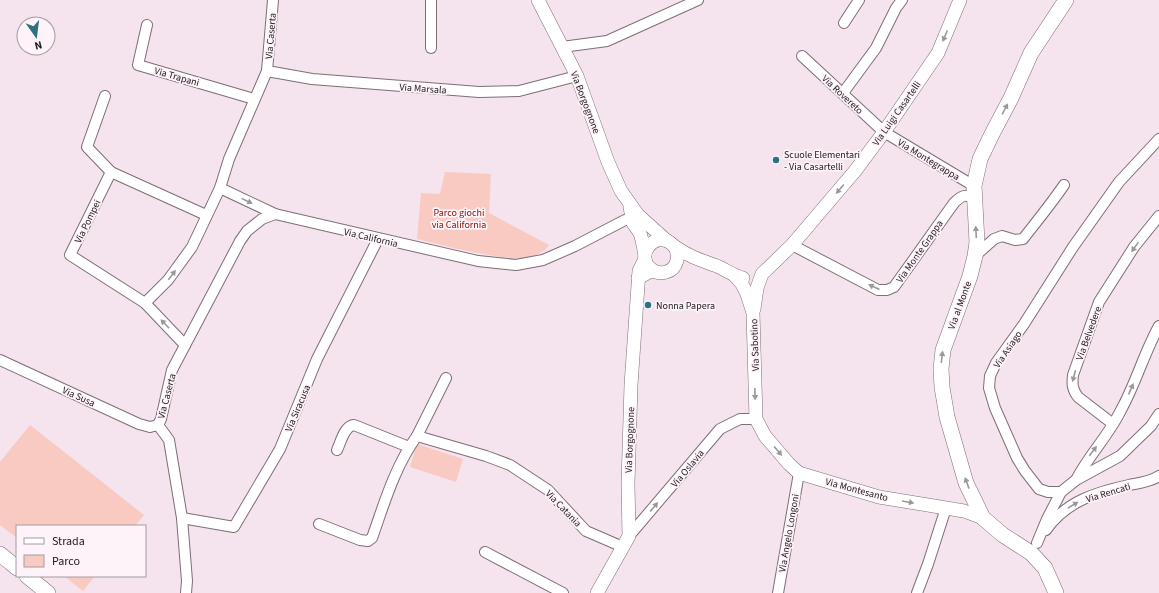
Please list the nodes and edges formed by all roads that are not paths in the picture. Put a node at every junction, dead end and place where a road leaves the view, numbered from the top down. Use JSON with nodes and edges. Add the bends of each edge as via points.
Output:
{"nodes":[{"id":1,"x":273,"y":0,"type":"edge"},
{"id":2,"x":431,"y":0,"type":"edge"},
{"id":3,"x":538,"y":0,"type":"edge"},
{"id":4,"x":859,"y":0,"type":"edge"},
{"id":5,"x":902,"y":0,"type":"edge"},
{"id":6,"x":960,"y":0,"type":"edge"},
{"id":7,"x":1066,"y":0,"type":"edge"},
{"id":8,"x":692,"y":2,"type":"edge"},
{"id":9,"x":844,"y":23,"type":"dead end"},
{"id":10,"x":147,"y":25,"type":"dead end"},
{"id":11,"x":562,"y":47,"type":"junction"},
{"id":12,"x":431,"y":48,"type":"dead end"},
{"id":13,"x":802,"y":56,"type":"dead end"},
{"id":14,"x":267,"y":71,"type":"junction"},
{"id":15,"x":577,"y":76,"type":"junction"},
{"id":16,"x":843,"y":94,"type":"junction"},
{"id":17,"x":104,"y":96,"type":"dead end"},
{"id":18,"x":254,"y":99,"type":"junction"},
{"id":19,"x":884,"y":132,"type":"junction"},
{"id":20,"x":1159,"y":139,"type":"edge"},
{"id":21,"x":111,"y":172,"type":"junction"},
{"id":22,"x":1064,"y":185,"type":"dead end"},
{"id":23,"x":974,"y":186,"type":"junction"},
{"id":24,"x":220,"y":188,"type":"junction"},
{"id":25,"x":975,"y":201,"type":"junction"},
{"id":26,"x":275,"y":214,"type":"junction"},
{"id":27,"x":206,"y":215,"type":"junction"},
{"id":28,"x":1159,"y":216,"type":"edge"},
{"id":29,"x":632,"y":218,"type":"junction"},
{"id":30,"x":378,"y":239,"type":"junction"},
{"id":31,"x":671,"y":243,"type":"junction"},
{"id":32,"x":792,"y":244,"type":"junction"},
{"id":33,"x":975,"y":256,"type":"junction"},
{"id":34,"x":645,"y":257,"type":"junction"},
{"id":35,"x":705,"y":263,"type":"junction"},
{"id":36,"x":675,"y":266,"type":"junction"},
{"id":37,"x":656,"y":272,"type":"junction"},
{"id":38,"x":762,"y":274,"type":"junction"},
{"id":39,"x":735,"y":276,"type":"junction"},
{"id":40,"x":638,"y":278,"type":"junction"},
{"id":41,"x":145,"y":303,"type":"junction"},
{"id":42,"x":753,"y":313,"type":"junction"},
{"id":43,"x":1159,"y":326,"type":"edge"},
{"id":44,"x":185,"y":345,"type":"junction"},
{"id":45,"x":0,"y":360,"type":"edge"},
{"id":46,"x":446,"y":378,"type":"dead end"},
{"id":47,"x":1159,"y":414,"type":"edge"},
{"id":48,"x":756,"y":419,"type":"junction"},
{"id":49,"x":1113,"y":424,"type":"junction"},
{"id":50,"x":158,"y":425,"type":"junction"},
{"id":51,"x":417,"y":436,"type":"junction"},
{"id":52,"x":409,"y":447,"type":"junction"},
{"id":53,"x":337,"y":450,"type":"dead end"},
{"id":54,"x":799,"y":473,"type":"junction"},
{"id":55,"x":1159,"y":476,"type":"edge"},
{"id":56,"x":1076,"y":480,"type":"junction"},
{"id":57,"x":1062,"y":492,"type":"junction"},
{"id":58,"x":971,"y":507,"type":"junction"},
{"id":59,"x":946,"y":508,"type":"junction"},
{"id":60,"x":182,"y":518,"type":"junction"},
{"id":61,"x":319,"y":524,"type":"dead end"},
{"id":62,"x":626,"y":542,"type":"junction"},
{"id":63,"x":1034,"y":548,"type":"junction"},
{"id":64,"x":485,"y":552,"type":"dead end"},
{"id":65,"x":0,"y":554,"type":"edge"},
{"id":66,"x":16,"y":567,"type":"edge"},
{"id":67,"x":28,"y":577,"type":"edge"},
{"id":68,"x":48,"y":593,"type":"edge"},
{"id":69,"x":186,"y":593,"type":"edge"},
{"id":70,"x":563,"y":593,"type":"edge"},
{"id":71,"x":597,"y":593,"type":"edge"},
{"id":72,"x":778,"y":593,"type":"edge"},
{"id":73,"x":916,"y":593,"type":"edge"},
{"id":74,"x":1056,"y":593,"type":"edge"}],
"edges":[{"from":1,"to":14,"type":"street","name":"Via Caserta"},
{"from":2,"to":12,"type":"street"},
{"from":3,"to":11,"type":"street","name":"Via Borgognone"},
{"from":4,"to":9,"type":"street"},
{"from":5,"to":16,"type":"street","via":[[876,48]]},
{"from":6,"to":19,"type":"street","name":"Via Luigi Casartelli","one_way":true,"via":[[938,52]]},
{"from":23,"to":7,"type":"main road","name":"Via al Monte","one_way":true,"via":[[980,159],[1031,52]]},
{"from":8,"to":11,"type":"street","via":[[607,41]]},
{"from":10,"to":18,"type":"street","name":"Via Trapani","via":[[138,65]]},
{"from":11,"to":15,"type":"street","name":"Via Borgognone"},
{"from":13,"to":16,"type":"street","name":"Via Rovereto"},
{"from":14,"to":15,"type":"street","name":"Via Marsala","via":[[312,79],[479,92],[519,92]]},
{"from":14,"to":18,"type":"street"},
{"from":15,"to":29,"type":"street","name":"Via Borgognone"},
{"from":16,"to":19,"type":"street","name":"Via Rovereto"},
{"from":17,"to":21,"type":"street","via":[[87,147]]},
{"from":18,"to":24,"type":"street"},
{"from":19,"to":23,"type":"street","name":"Via Montegrappa"},
{"from":19,"to":32,"type":"street","name":"Via Luigi Casartelli","one_way":true,"via":[[855,171]]},
{"from":20,"to":57,"type":"street","name":"Via Asiago","via":[[1119,182],[996,363],[990,376],[989,388],[994,408],[1025,471],[1039,489]]},
{"from":21,"to":27,"type":"street"},
{"from":21,"to":41,"type":"street","name":"Via Pompei","via":[[70,255]]},
{"from":22,"to":33,"type":"street","via":[[1023,239],[1015,240],[1002,236],[994,239]]},
{"from":23,"to":25,"type":"main road","name":"Via al Monte"},
{"from":24,"to":26,"type":"street","one_way":true},
{"from":24,"to":27,"type":"street"},
{"from":25,"to":32,"type":"street","name":"Via Monte Grappa","one_way":true,"via":[[967,195],[961,196],[954,203],[894,287],[887,290],[878,290]]},
{"from":33,"to":25,"type":"main road","name":"Via al Monte","one_way":true},
{"from":26,"to":30,"type":"street","name":"Via California"},
{"from":26,"to":44,"type":"street","via":[[262,219],[240,241]]},
{"from":41,"to":27,"type":"street","one_way":true,"via":[[168,280],[192,247]]},
{"from":28,"to":49,"type":"street","name":"Via Belvedere","one_way":true,"via":[[1134,247],[1099,302],[1073,375],[1072,384],[1078,397]]},
{"from":29,"to":30,"type":"street","name":"Via California","via":[[543,260],[516,265],[478,261]]},
{"from":29,"to":31,"type":"street","name":"Via Borgognone"},
{"from":29,"to":34,"type":"street","name":"Via Borgognone","via":[[640,233]]},
{"from":30,"to":60,"type":"street","name":"Via Siracusa","via":[[317,359],[280,449],[234,527]]},
{"from":31,"to":34,"type":"street","via":[[654,241],[648,247]]},
{"from":31,"to":35,"type":"street","name":"Via Sabotino"},
{"from":31,"to":36,"type":"street","via":[[678,255]]},
{"from":32,"to":38,"type":"street","name":"Via Luigi Casartelli"},
{"from":58,"to":33,"type":"main road","name":"Via al Monte","one_way":true,"via":[[944,404],[941,369],[943,350]]},
{"from":34,"to":37,"type":"street","via":[[648,266]]},
{"from":34,"to":40,"type":"street","name":"Via Borgognone"},
{"from":35,"to":36,"type":"street","name":"Via Sabotino","via":[[685,261]]},
{"from":35,"to":39,"type":"street","name":"Via Sabotino"},
{"from":36,"to":37,"type":"street","via":[[666,272]]},
{"from":37,"to":40,"type":"street","via":[[648,272]]},
{"from":38,"to":39,"type":"street","name":"Via Sabotino","via":[[750,278]]},
{"from":38,"to":42,"type":"street","name":"Via Luigi Casartelli"},
{"from":39,"to":42,"type":"street","name":"Via Sabotino","via":[[747,294]]},
{"from":40,"to":62,"type":"street","name":"Via Borgognone","via":[[631,385]]},
{"from":44,"to":41,"type":"street","one_way":true},
{"from":42,"to":48,"type":"street","name":"Via Sabotino","one_way":true},
{"from":49,"to":43,"type":"street","one_way":true},
{"from":44,"to":50,"type":"street","name":"Via Caserta","via":[[172,370]]},
{"from":45,"to":50,"type":"street","name":"Via Susa","via":[[139,424],[150,427]]},
{"from":46,"to":51,"type":"street"},
{"from":47,"to":56,"type":"street","via":[[1120,456]]},
{"from":48,"to":54,"type":"street","name":"Via Montesanto","one_way":true,"via":[[765,436]]},
{"from":62,"to":48,"type":"street","name":"Via Oslavia","one_way":true,"via":[[720,429],[740,419]]},
{"from":56,"to":49,"type":"street","one_way":true,"via":[[1084,464]]},
{"from":50,"to":60,"type":"street","name":"Via Caserta","via":[[169,440]]},
{"from":51,"to":52,"type":"street"},
{"from":51,"to":62,"type":"street","name":"Via Catania","via":[[510,465],[548,490],[586,530]]},
{"from":52,"to":53,"type":"street","via":[[350,425]]},
{"from":52,"to":61,"type":"street","via":[[372,538],[368,541],[360,540]]},
{"from":54,"to":59,"type":"street","name":"Via Montesanto","one_way":true,"via":[[880,497]]},
{"from":54,"to":72,"type":"street","name":"Via Angelo Longoni"},
{"from":63,"to":55,"type":"street","name":"Via Rencati","one_way":true,"via":[[1058,514],[1073,504],[1102,492]]},
{"from":56,"to":57,"type":"street"},
{"from":57,"to":63,"type":"street"},
{"from":58,"to":59,"type":"street","name":"Via Montesanto"},
{"from":58,"to":63,"type":"main road","name":"Via al Monte","via":[[1003,536]]},
{"from":59,"to":73,"type":"street"},
{"from":60,"to":69,"type":"street","name":"Via Caserta"},
{"from":62,"to":71,"type":"street"},
{"from":63,"to":74,"type":"main road","name":"Via al Monte"},
{"from":64,"to":70,"type":"street"},
{"from":65,"to":66,"type":"main road"},
{"from":67,"to":68,"type":"main road"}]}
